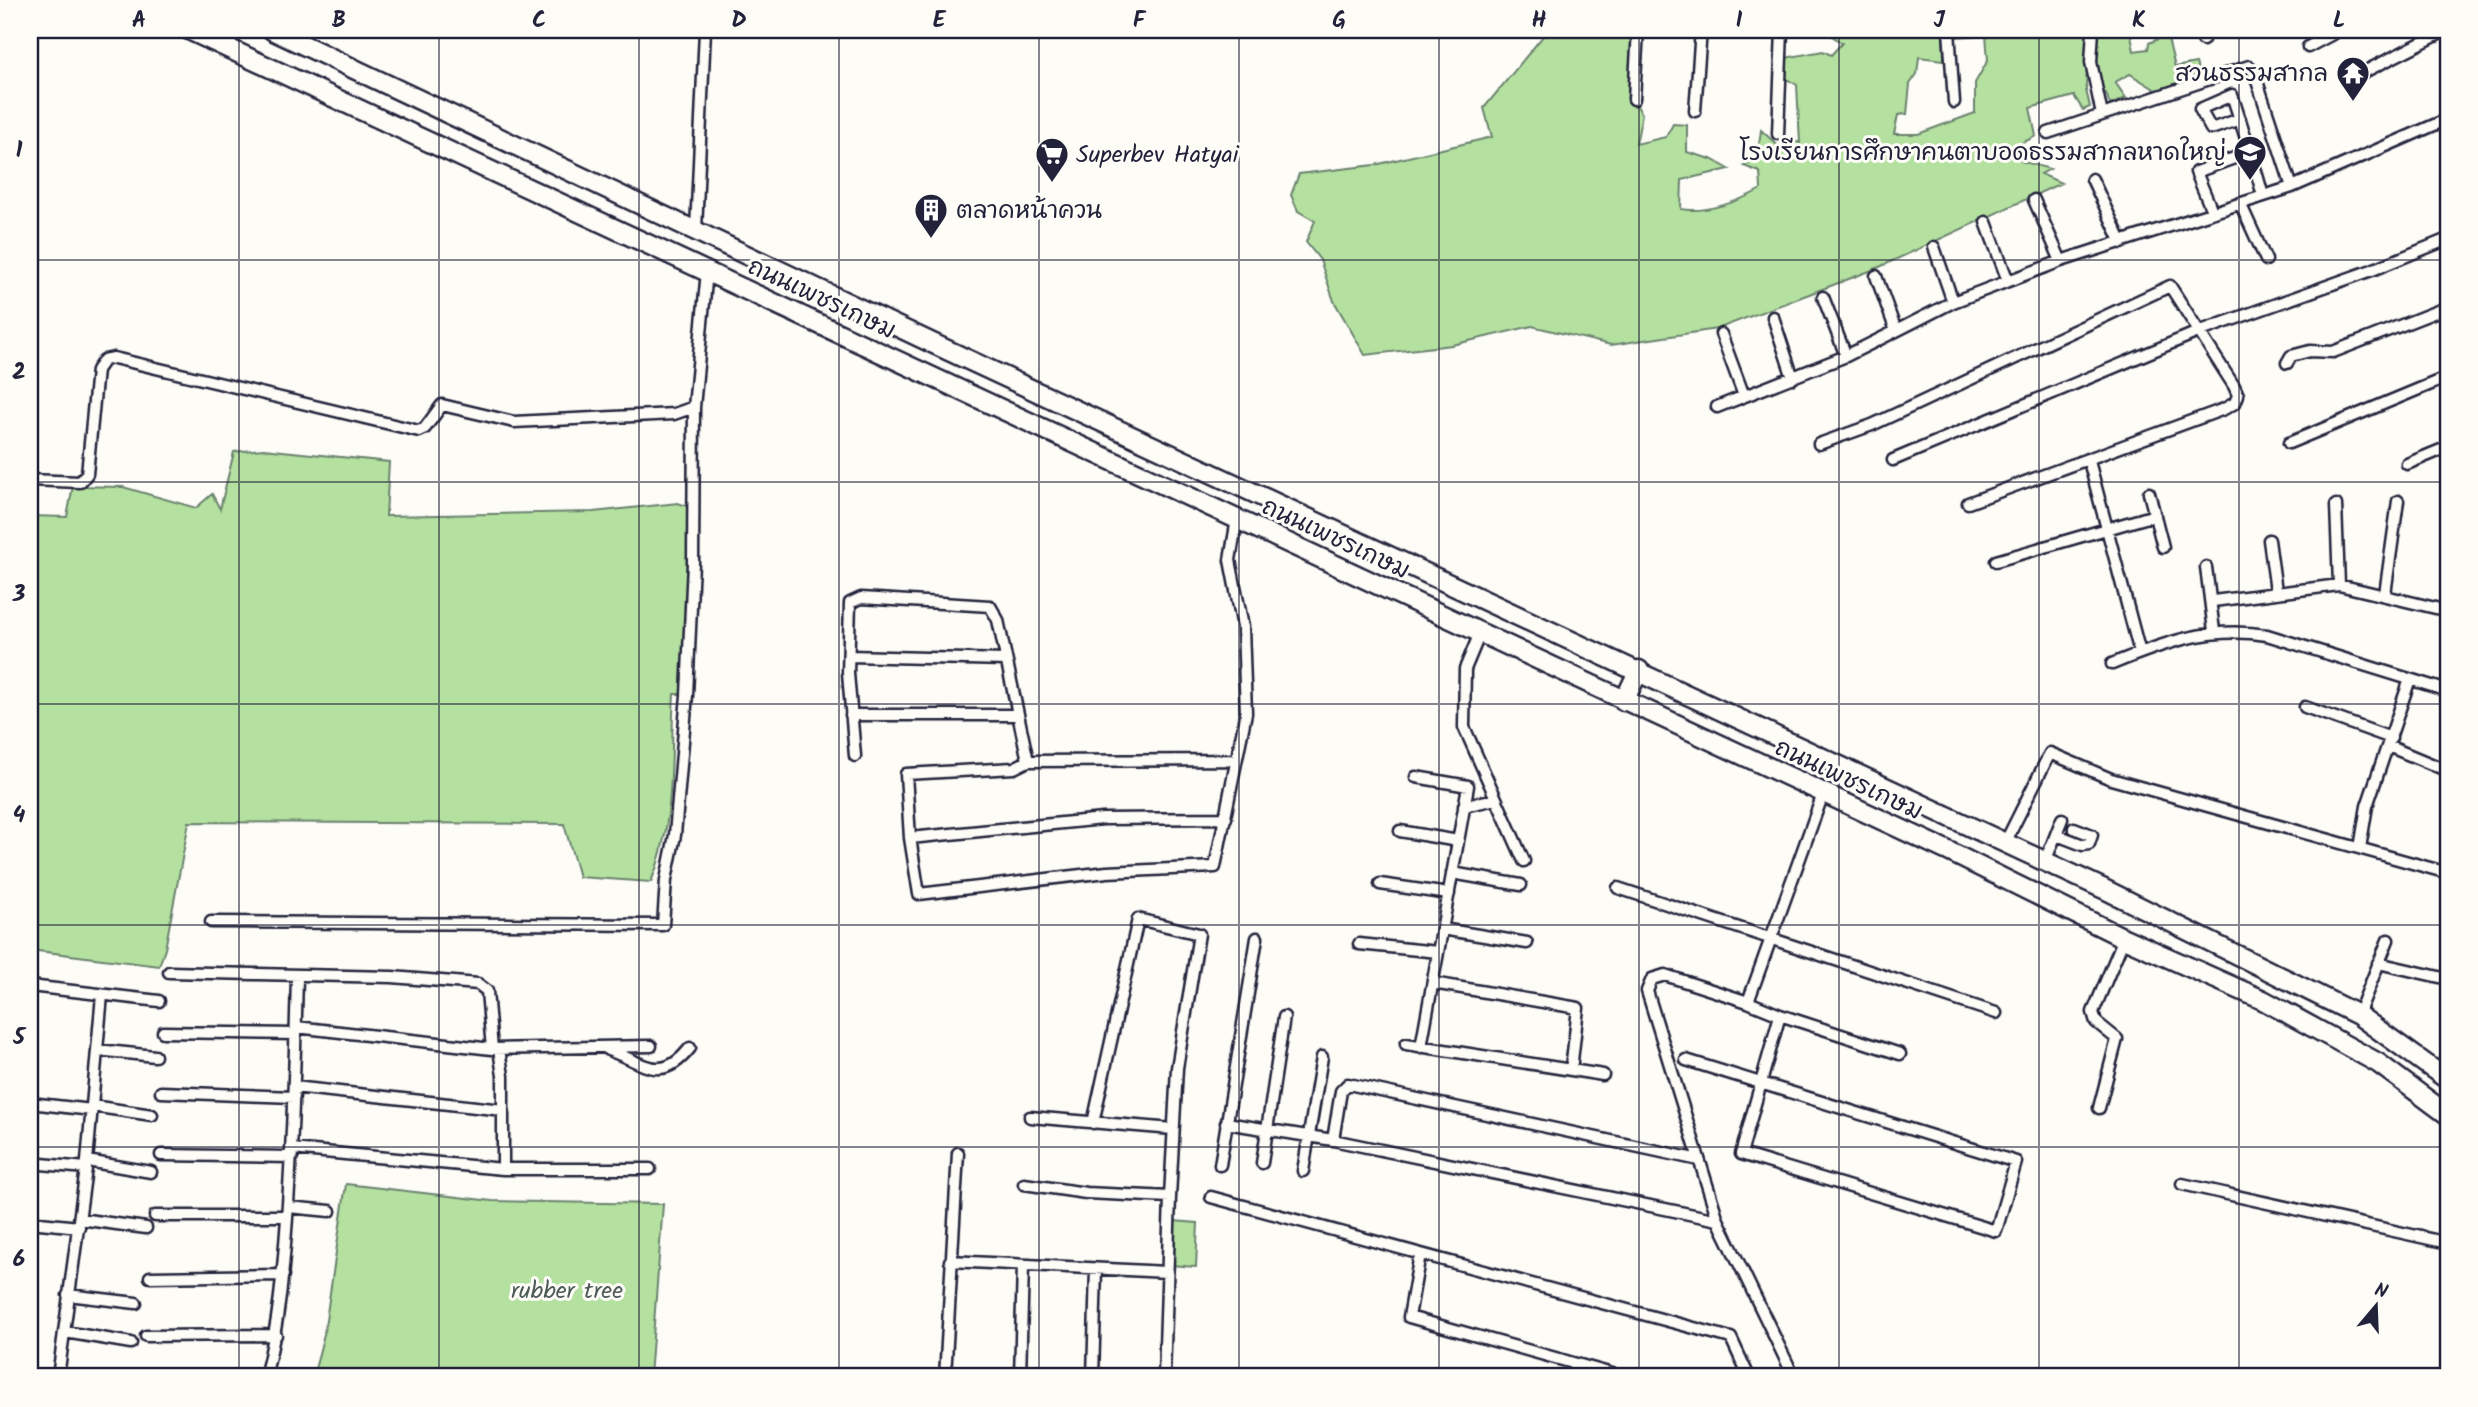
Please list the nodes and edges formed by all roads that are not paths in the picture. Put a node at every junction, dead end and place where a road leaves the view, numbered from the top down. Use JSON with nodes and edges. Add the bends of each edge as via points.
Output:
{"nodes":[{"id":1,"x":189,"y":30,"type":"edge"},
{"id":2,"x":272,"y":30,"type":"edge"},
{"id":3,"x":705,"y":30,"type":"edge"},
{"id":4,"x":1638,"y":30,"type":"edge"},
{"id":5,"x":1701,"y":30,"type":"edge"},
{"id":6,"x":1782,"y":30,"type":"edge"},
{"id":7,"x":1949,"y":30,"type":"edge"},
{"id":8,"x":2093,"y":30,"type":"edge"},
{"id":9,"x":2340,"y":30,"type":"edge"},
{"id":10,"x":2448,"y":30,"type":"edge"},
{"id":11,"x":2308,"y":47,"type":"dead end"},
{"id":12,"x":2350,"y":79,"type":"dead end"},
{"id":13,"x":1634,"y":99,"type":"dead end"},
{"id":14,"x":1954,"y":102,"type":"dead end"},
{"id":15,"x":1695,"y":111,"type":"dead end"},
{"id":16,"x":2102,"y":115,"type":"junction"},
{"id":17,"x":2448,"y":119,"type":"edge"},
{"id":18,"x":2240,"y":120,"type":"dead end"},
{"id":19,"x":2048,"y":133,"type":"dead end"},
{"id":20,"x":1778,"y":134,"type":"dead end"},
{"id":21,"x":2251,"y":152,"type":"junction"},
{"id":22,"x":2092,"y":178,"type":"dead end"},
{"id":23,"x":2292,"y":187,"type":"junction"},
{"id":24,"x":2263,"y":196,"type":"junction"},
{"id":25,"x":2034,"y":200,"type":"dead end"},
{"id":26,"x":2240,"y":203,"type":"junction"},
{"id":27,"x":2212,"y":211,"type":"junction"},
{"id":28,"x":1986,"y":222,"type":"dead end"},
{"id":29,"x":696,"y":230,"type":"junction"},
{"id":30,"x":2448,"y":239,"type":"edge"},
{"id":31,"x":2122,"y":243,"type":"junction"},
{"id":32,"x":1934,"y":247,"type":"dead end"},
{"id":33,"x":2266,"y":260,"type":"dead end"},
{"id":34,"x":2061,"y":261,"type":"junction"},
{"id":35,"x":707,"y":271,"type":"junction"},
{"id":36,"x":1876,"y":276,"type":"dead end"},
{"id":37,"x":2008,"y":281,"type":"junction"},
{"id":38,"x":1823,"y":297,"type":"dead end"},
{"id":39,"x":1953,"y":302,"type":"junction"},
{"id":40,"x":2448,"y":306,"type":"edge"},
{"id":41,"x":1773,"y":317,"type":"dead end"},
{"id":42,"x":1896,"y":331,"type":"junction"},
{"id":43,"x":2198,"y":332,"type":"junction"},
{"id":44,"x":1721,"y":334,"type":"dead end"},
{"id":45,"x":1846,"y":356,"type":"junction"},
{"id":46,"x":2287,"y":363,"type":"dead end"},
{"id":47,"x":2448,"y":377,"type":"edge"},
{"id":48,"x":1793,"y":378,"type":"junction"},
{"id":49,"x":1744,"y":396,"type":"junction"},
{"id":50,"x":694,"y":407,"type":"junction"},
{"id":51,"x":1717,"y":407,"type":"dead end"},
{"id":52,"x":2288,"y":443,"type":"dead end"},
{"id":53,"x":1819,"y":444,"type":"dead end"},
{"id":54,"x":2448,"y":447,"type":"edge"},
{"id":55,"x":1893,"y":460,"type":"dead end"},
{"id":56,"x":2089,"y":461,"type":"junction"},
{"id":57,"x":2407,"y":464,"type":"dead end"},
{"id":58,"x":30,"y":480,"type":"edge"},
{"id":59,"x":2149,"y":493,"type":"dead end"},
{"id":60,"x":2398,"y":501,"type":"dead end"},
{"id":61,"x":1968,"y":503,"type":"dead end"},
{"id":62,"x":2336,"y":505,"type":"dead end"},
{"id":63,"x":2155,"y":516,"type":"junction"},
{"id":64,"x":1237,"y":519,"type":"junction"},
{"id":65,"x":2105,"y":529,"type":"junction"},
{"id":66,"x":2269,"y":540,"type":"dead end"},
{"id":67,"x":2163,"y":547,"type":"dead end"},
{"id":68,"x":1996,"y":561,"type":"dead end"},
{"id":69,"x":2206,"y":567,"type":"dead end"},
{"id":70,"x":2339,"y":585,"type":"junction"},
{"id":71,"x":2276,"y":592,"type":"junction"},
{"id":72,"x":2385,"y":594,"type":"junction"},
{"id":73,"x":2213,"y":601,"type":"junction"},
{"id":74,"x":2448,"y":611,"type":"edge"},
{"id":75,"x":2214,"y":631,"type":"junction"},
{"id":76,"x":1480,"y":633,"type":"junction"},
{"id":77,"x":2140,"y":653,"type":"junction"},
{"id":78,"x":849,"y":656,"type":"junction"},
{"id":79,"x":1006,"y":660,"type":"junction"},
{"id":80,"x":2112,"y":664,"type":"dead end"},
{"id":81,"x":1639,"y":670,"type":"junction"},
{"id":82,"x":2409,"y":682,"type":"junction"},
{"id":83,"x":2448,"y":691,"type":"edge"},
{"id":84,"x":1624,"y":701,"type":"junction"},
{"id":85,"x":2305,"y":706,"type":"dead end"},
{"id":86,"x":850,"y":715,"type":"junction"},
{"id":87,"x":1018,"y":715,"type":"junction"},
{"id":88,"x":2389,"y":742,"type":"junction"},
{"id":89,"x":855,"y":756,"type":"dead end"},
{"id":90,"x":1236,"y":760,"type":"junction"},
{"id":91,"x":1028,"y":761,"type":"junction"},
{"id":92,"x":2448,"y":771,"type":"edge"},
{"id":93,"x":1416,"y":777,"type":"dead end"},
{"id":94,"x":1823,"y":794,"type":"junction"},
{"id":95,"x":1496,"y":799,"type":"junction"},
{"id":96,"x":1464,"y":806,"type":"junction"},
{"id":97,"x":1226,"y":818,"type":"junction"},
{"id":98,"x":2062,"y":819,"type":"dead end"},
{"id":99,"x":2074,"y":828,"type":"dead end"},
{"id":100,"x":1400,"y":831,"type":"dead end"},
{"id":101,"x":2057,"y":835,"type":"junction"},
{"id":102,"x":910,"y":838,"type":"junction"},
{"id":103,"x":1458,"y":841,"type":"junction"},
{"id":104,"x":2006,"y":843,"type":"junction"},
{"id":105,"x":2360,"y":848,"type":"junction"},
{"id":106,"x":1524,"y":861,"type":"dead end"},
{"id":107,"x":2045,"y":862,"type":"junction"},
{"id":108,"x":1452,"y":873,"type":"junction"},
{"id":109,"x":2448,"y":873,"type":"edge"},
{"id":110,"x":1380,"y":884,"type":"dead end"},
{"id":111,"x":1521,"y":885,"type":"dead end"},
{"id":112,"x":1618,"y":888,"type":"dead end"},
{"id":113,"x":1449,"y":894,"type":"junction"},
{"id":114,"x":211,"y":922,"type":"dead end"},
{"id":115,"x":1443,"y":929,"type":"junction"},
{"id":116,"x":1257,"y":937,"type":"dead end"},
{"id":117,"x":2124,"y":938,"type":"junction"},
{"id":118,"x":1770,"y":940,"type":"junction"},
{"id":119,"x":2388,"y":940,"type":"dead end"},
{"id":120,"x":1527,"y":943,"type":"dead end"},
{"id":121,"x":1359,"y":944,"type":"dead end"},
{"id":122,"x":1438,"y":952,"type":"junction"},
{"id":123,"x":2378,"y":963,"type":"junction"},
{"id":124,"x":169,"y":972,"type":"dead end"},
{"id":125,"x":297,"y":977,"type":"junction"},
{"id":126,"x":2448,"y":979,"type":"edge"},
{"id":127,"x":1433,"y":983,"type":"junction"},
{"id":128,"x":30,"y":986,"type":"edge"},
{"id":129,"x":102,"y":995,"type":"junction"},
{"id":130,"x":159,"y":1001,"type":"dead end"},
{"id":131,"x":1748,"y":1002,"type":"junction"},
{"id":132,"x":1996,"y":1013,"type":"dead end"},
{"id":133,"x":1780,"y":1015,"type":"junction"},
{"id":134,"x":2358,"y":1015,"type":"junction"},
{"id":135,"x":1284,"y":1017,"type":"dead end"},
{"id":136,"x":296,"y":1031,"type":"junction"},
{"id":137,"x":163,"y":1032,"type":"dead end"},
{"id":138,"x":1406,"y":1044,"type":"dead end"},
{"id":139,"x":651,"y":1046,"type":"dead end"},
{"id":140,"x":601,"y":1047,"type":"junction"},
{"id":141,"x":1422,"y":1047,"type":"junction"},
{"id":142,"x":690,"y":1048,"type":"dead end"},
{"id":143,"x":495,"y":1049,"type":"junction"},
{"id":144,"x":97,"y":1050,"type":"junction"},
{"id":145,"x":1900,"y":1054,"type":"dead end"},
{"id":146,"x":155,"y":1056,"type":"dead end"},
{"id":147,"x":1322,"y":1057,"type":"dead end"},
{"id":148,"x":1686,"y":1060,"type":"dead end"},
{"id":149,"x":1571,"y":1070,"type":"junction"},
{"id":150,"x":1603,"y":1075,"type":"dead end"},
{"id":151,"x":2448,"y":1080,"type":"edge"},
{"id":152,"x":1762,"y":1083,"type":"junction"},
{"id":153,"x":161,"y":1091,"type":"dead end"},
{"id":154,"x":294,"y":1092,"type":"junction"},
{"id":155,"x":30,"y":1103,"type":"edge"},
{"id":156,"x":92,"y":1108,"type":"junction"},
{"id":157,"x":2099,"y":1108,"type":"dead end"},
{"id":158,"x":503,"y":1110,"type":"junction"},
{"id":159,"x":152,"y":1115,"type":"dead end"},
{"id":160,"x":2448,"y":1115,"type":"edge"},
{"id":161,"x":1030,"y":1117,"type":"dead end"},
{"id":162,"x":1093,"y":1123,"type":"junction"},
{"id":163,"x":1226,"y":1123,"type":"junction"},
{"id":164,"x":1173,"y":1129,"type":"junction"},
{"id":165,"x":1268,"y":1130,"type":"junction"},
{"id":166,"x":1309,"y":1136,"type":"junction"},
{"id":167,"x":1333,"y":1140,"type":"junction"},
{"id":168,"x":292,"y":1153,"type":"junction"},
{"id":169,"x":958,"y":1153,"type":"dead end"},
{"id":170,"x":161,"y":1155,"type":"dead end"},
{"id":171,"x":1699,"y":1160,"type":"junction"},
{"id":172,"x":30,"y":1163,"type":"edge"},
{"id":173,"x":1262,"y":1163,"type":"dead end"},
{"id":174,"x":87,"y":1164,"type":"junction"},
{"id":175,"x":1220,"y":1165,"type":"dead end"},
{"id":176,"x":503,"y":1168,"type":"junction"},
{"id":177,"x":650,"y":1169,"type":"dead end"},
{"id":178,"x":1303,"y":1171,"type":"dead end"},
{"id":179,"x":151,"y":1172,"type":"dead end"},
{"id":180,"x":1024,"y":1184,"type":"dead end"},
{"id":181,"x":2182,"y":1184,"type":"dead end"},
{"id":182,"x":1170,"y":1197,"type":"junction"},
{"id":183,"x":1211,"y":1198,"type":"dead end"},
{"id":184,"x":330,"y":1211,"type":"dead end"},
{"id":185,"x":288,"y":1212,"type":"junction"},
{"id":186,"x":155,"y":1216,"type":"dead end"},
{"id":187,"x":1718,"y":1220,"type":"junction"},
{"id":188,"x":30,"y":1222,"type":"edge"},
{"id":189,"x":80,"y":1223,"type":"junction"},
{"id":190,"x":146,"y":1228,"type":"dead end"},
{"id":191,"x":2448,"y":1243,"type":"edge"},
{"id":192,"x":1420,"y":1254,"type":"junction"},
{"id":193,"x":950,"y":1261,"type":"junction"},
{"id":194,"x":1023,"y":1265,"type":"junction"},
{"id":195,"x":1096,"y":1269,"type":"junction"},
{"id":196,"x":1167,"y":1272,"type":"junction"},
{"id":197,"x":283,"y":1275,"type":"junction"},
{"id":198,"x":150,"y":1277,"type":"dead end"},
{"id":199,"x":68,"y":1295,"type":"junction"},
{"id":200,"x":136,"y":1303,"type":"dead end"},
{"id":201,"x":65,"y":1332,"type":"junction"},
{"id":202,"x":276,"y":1335,"type":"junction"},
{"id":203,"x":146,"y":1336,"type":"dead end"},
{"id":204,"x":131,"y":1343,"type":"dead end"},
{"id":205,"x":58,"y":1377,"type":"edge"},
{"id":206,"x":265,"y":1377,"type":"edge"},
{"id":207,"x":945,"y":1377,"type":"edge"},
{"id":208,"x":1020,"y":1377,"type":"edge"},
{"id":209,"x":1093,"y":1377,"type":"edge"},
{"id":210,"x":1164,"y":1377,"type":"edge"},
{"id":211,"x":1623,"y":1377,"type":"edge"},
{"id":212,"x":1749,"y":1377,"type":"edge"},
{"id":213,"x":1794,"y":1377,"type":"edge"}],
"edges":[{"from":1,"to":35,"type":"highway","name":"ถนนเพชรเกษม"},
{"from":2,"to":29,"type":"highway","name":"ถนนเพชรเกษม"},
{"from":3,"to":29,"type":"street"},
{"from":4,"to":13,"type":"street"},
{"from":5,"to":15,"type":"street"},
{"from":6,"to":20,"type":"street"},
{"from":7,"to":14,"type":"street"},
{"from":8,"to":16,"type":"street","via":[[2091,62]]},
{"from":9,"to":11,"type":"street"},
{"from":10,"to":12,"type":"street"},
{"from":16,"to":19,"type":"street"},
{"from":16,"to":23,"type":"street","via":[[2249,66]]},
{"from":17,"to":23,"type":"street"},
{"from":18,"to":21,"type":"street"},
{"from":21,"to":24,"type":"street"},
{"from":21,"to":27,"type":"street","via":[[2196,172]]},
{"from":22,"to":31,"type":"street"},
{"from":23,"to":24,"type":"street"},
{"from":24,"to":26,"type":"street"},
{"from":25,"to":34,"type":"street"},
{"from":26,"to":27,"type":"street"},
{"from":26,"to":33,"type":"street"},
{"from":27,"to":31,"type":"street"},
{"from":28,"to":37,"type":"street"},
{"from":29,"to":81,"type":"highway","name":"ถนนเพชรเกษม"},
{"from":30,"to":43,"type":"street"},
{"from":31,"to":34,"type":"street"},
{"from":32,"to":39,"type":"street"},
{"from":34,"to":37,"type":"street"},
{"from":35,"to":50,"type":"street"},
{"from":35,"to":64,"type":"highway","name":"ถนนเพชรเกษม"},
{"from":36,"to":42,"type":"street"},
{"from":37,"to":39,"type":"street"},
{"from":38,"to":45,"type":"street"},
{"from":39,"to":42,"type":"street"},
{"from":40,"to":46,"type":"street","via":[[2333,352],[2291,356]]},
{"from":41,"to":48,"type":"street"},
{"from":42,"to":45,"type":"street"},
{"from":43,"to":53,"type":"street","via":[[2170,286],[1872,425]]},
{"from":43,"to":55,"type":"street"},
{"from":43,"to":56,"type":"street","via":[[2234,386],[2235,403]]},
{"from":44,"to":49,"type":"street"},
{"from":45,"to":48,"type":"street"},
{"from":47,"to":52,"type":"street"},
{"from":48,"to":49,"type":"street"},
{"from":49,"to":51,"type":"street"},
{"from":50,"to":58,"type":"street","via":[[674,414],[514,422],[442,405],[419,431],[114,358],[104,360],[97,370],[87,474],[80,482]]},
{"from":50,"to":114,"type":"street","via":[[687,695],[663,925]]},
{"from":54,"to":57,"type":"street"},
{"from":56,"to":61,"type":"street"},
{"from":56,"to":65,"type":"street"},
{"from":59,"to":63,"type":"street"},
{"from":60,"to":72,"type":"street"},
{"from":62,"to":70,"type":"street"},
{"from":63,"to":65,"type":"street"},
{"from":63,"to":67,"type":"street"},
{"from":64,"to":76,"type":"highway","name":"ถนนเพชรเกษม"},
{"from":64,"to":90,"type":"street","via":[[1230,560],[1243,628],[1247,688]]},
{"from":65,"to":68,"type":"street"},
{"from":65,"to":77,"type":"street"},
{"from":66,"to":71,"type":"street"},
{"from":69,"to":73,"type":"street"},
{"from":70,"to":71,"type":"street"},
{"from":70,"to":72,"type":"street"},
{"from":71,"to":73,"type":"street"},
{"from":72,"to":74,"type":"street"},
{"from":73,"to":75,"type":"street"},
{"from":75,"to":77,"type":"street"},
{"from":75,"to":82,"type":"street","via":[[2267,635]]},
{"from":76,"to":84,"type":"highway","name":"ถนนเพชรเกษม"},
{"from":76,"to":95,"type":"street","via":[[1465,669],[1464,727]]},
{"from":77,"to":80,"type":"street"},
{"from":78,"to":79,"type":"street"},
{"from":78,"to":79,"type":"street","via":[[850,603],[861,598],[990,606],[998,620]]},
{"from":78,"to":86,"type":"street"},
{"from":79,"to":87,"type":"street"},
{"from":81,"to":84,"type":"highway"},
{"from":81,"to":104,"type":"highway","name":"ถนนเพชรเกษม"},
{"from":82,"to":83,"type":"street"},
{"from":82,"to":88,"type":"street"},
{"from":84,"to":94,"type":"highway","name":"ถนนเพชรเกษม"},
{"from":85,"to":88,"type":"street"},
{"from":86,"to":87,"type":"street"},
{"from":86,"to":89,"type":"street"},
{"from":87,"to":91,"type":"street"},
{"from":88,"to":92,"type":"street"},
{"from":88,"to":105,"type":"street","via":[[2367,806]]},
{"from":90,"to":91,"type":"street"},
{"from":90,"to":97,"type":"street"},
{"from":91,"to":102,"type":"street","via":[[1014,768],[906,774]]},
{"from":93,"to":96,"type":"street","via":[[1468,786]]},
{"from":94,"to":117,"type":"highway","name":"ถนนเพชรเกษม"},
{"from":94,"to":118,"type":"street"},
{"from":95,"to":96,"type":"street"},
{"from":95,"to":106,"type":"street"},
{"from":96,"to":103,"type":"street"},
{"from":97,"to":102,"type":"street","via":[[1103,819]]},
{"from":97,"to":102,"type":"street","via":[[1215,867],[1107,872],[919,894]]},
{"from":98,"to":101,"type":"street"},
{"from":99,"to":101,"type":"street","via":[[2092,835],[2090,844]]},
{"from":100,"to":103,"type":"street"},
{"from":101,"to":107,"type":"street"},
{"from":103,"to":108,"type":"street"},
{"from":104,"to":105,"type":"street","via":[[2050,753],[2111,779]]},
{"from":104,"to":107,"type":"highway","name":"ถนนเพชรเกษม"},
{"from":105,"to":109,"type":"street"},
{"from":107,"to":134,"type":"highway","name":"ถนนเพชรเกษม"},
{"from":108,"to":111,"type":"street"},
{"from":108,"to":113,"type":"street"},
{"from":110,"to":113,"type":"street"},
{"from":112,"to":118,"type":"street"},
{"from":113,"to":115,"type":"street"},
{"from":115,"to":120,"type":"street"},
{"from":115,"to":122,"type":"street"},
{"from":116,"to":163,"type":"street"},
{"from":117,"to":157,"type":"street","via":[[2093,1012],[2093,1018],[2117,1039]]},
{"from":117,"to":160,"type":"highway","name":"ถนนเพชรเกษม","via":[[2263,1000],[2378,1063]]},
{"from":118,"to":131,"type":"street"},
{"from":118,"to":132,"type":"street"},
{"from":119,"to":123,"type":"street"},
{"from":121,"to":122,"type":"street"},
{"from":122,"to":127,"type":"street"},
{"from":123,"to":126,"type":"street"},
{"from":123,"to":134,"type":"street"},
{"from":124,"to":125,"type":"street"},
{"from":125,"to":136,"type":"street"},
{"from":125,"to":143,"type":"street","via":[[392,977],[481,985],[486,991]]},
{"from":127,"to":141,"type":"street"},
{"from":127,"to":149,"type":"street","via":[[1578,1008]]},
{"from":128,"to":129,"type":"street"},
{"from":129,"to":130,"type":"street"},
{"from":129,"to":144,"type":"street"},
{"from":131,"to":133,"type":"street"},
{"from":131,"to":171,"type":"street","via":[[1673,976],[1657,976],[1649,984],[1652,1011]]},
{"from":133,"to":145,"type":"street"},
{"from":133,"to":152,"type":"street"},
{"from":134,"to":151,"type":"highway","name":"ถนนเพชรเกษม"},
{"from":135,"to":165,"type":"street"},
{"from":136,"to":137,"type":"street"},
{"from":136,"to":143,"type":"street"},
{"from":136,"to":154,"type":"street"},
{"from":138,"to":141,"type":"street"},
{"from":139,"to":140,"type":"street"},
{"from":140,"to":142,"type":"street","via":[[663,1069],[679,1062]]},
{"from":140,"to":143,"type":"street"},
{"from":141,"to":149,"type":"street"},
{"from":143,"to":158,"type":"street","via":[[503,1076]]},
{"from":144,"to":146,"type":"street"},
{"from":144,"to":156,"type":"street"},
{"from":147,"to":166,"type":"street"},
{"from":148,"to":152,"type":"street"},
{"from":149,"to":150,"type":"street"},
{"from":152,"to":152,"type":"street","via":[[2016,1161],[1996,1231],[1741,1154]]},
{"from":153,"to":154,"type":"street"},
{"from":154,"to":158,"type":"street"},
{"from":154,"to":168,"type":"street"},
{"from":155,"to":156,"type":"street"},
{"from":156,"to":159,"type":"street"},
{"from":156,"to":174,"type":"street"},
{"from":158,"to":176,"type":"street"},
{"from":161,"to":162,"type":"street"},
{"from":162,"to":164,"type":"street"},
{"from":162,"to":164,"type":"street","via":[[1138,919],[1199,934],[1177,1068]]},
{"from":163,"to":165,"type":"street"},
{"from":163,"to":175,"type":"street"},
{"from":164,"to":182,"type":"street"},
{"from":165,"to":166,"type":"street"},
{"from":165,"to":173,"type":"street"},
{"from":166,"to":167,"type":"street"},
{"from":166,"to":178,"type":"street"},
{"from":167,"to":171,"type":"street","via":[[1341,1091],[1353,1084]]},
{"from":167,"to":187,"type":"street"},
{"from":168,"to":170,"type":"street"},
{"from":168,"to":176,"type":"street"},
{"from":168,"to":185,"type":"street"},
{"from":169,"to":193,"type":"street"},
{"from":171,"to":187,"type":"street"},
{"from":172,"to":174,"type":"street"},
{"from":174,"to":179,"type":"street"},
{"from":174,"to":189,"type":"street"},
{"from":176,"to":177,"type":"street"},
{"from":180,"to":182,"type":"street"},
{"from":181,"to":191,"type":"street"},
{"from":182,"to":196,"type":"street"},
{"from":183,"to":192,"type":"street"},
{"from":184,"to":185,"type":"street"},
{"from":185,"to":186,"type":"street"},
{"from":185,"to":197,"type":"street"},
{"from":187,"to":213,"type":"street"},
{"from":188,"to":189,"type":"street"},
{"from":189,"to":190,"type":"street"},
{"from":189,"to":199,"type":"street"},
{"from":192,"to":211,"type":"street","via":[[1409,1317]]},
{"from":192,"to":212,"type":"street","via":[[1731,1338]]},
{"from":193,"to":194,"type":"street"},
{"from":193,"to":207,"type":"street"},
{"from":194,"to":195,"type":"street"},
{"from":194,"to":208,"type":"street"},
{"from":195,"to":196,"type":"street"},
{"from":195,"to":209,"type":"street"},
{"from":196,"to":210,"type":"street"},
{"from":197,"to":198,"type":"street"},
{"from":197,"to":202,"type":"street"},
{"from":199,"to":200,"type":"street"},
{"from":199,"to":201,"type":"street"},
{"from":201,"to":204,"type":"street"},
{"from":201,"to":205,"type":"street"},
{"from":202,"to":203,"type":"street"},
{"from":202,"to":206,"type":"street"}]}
